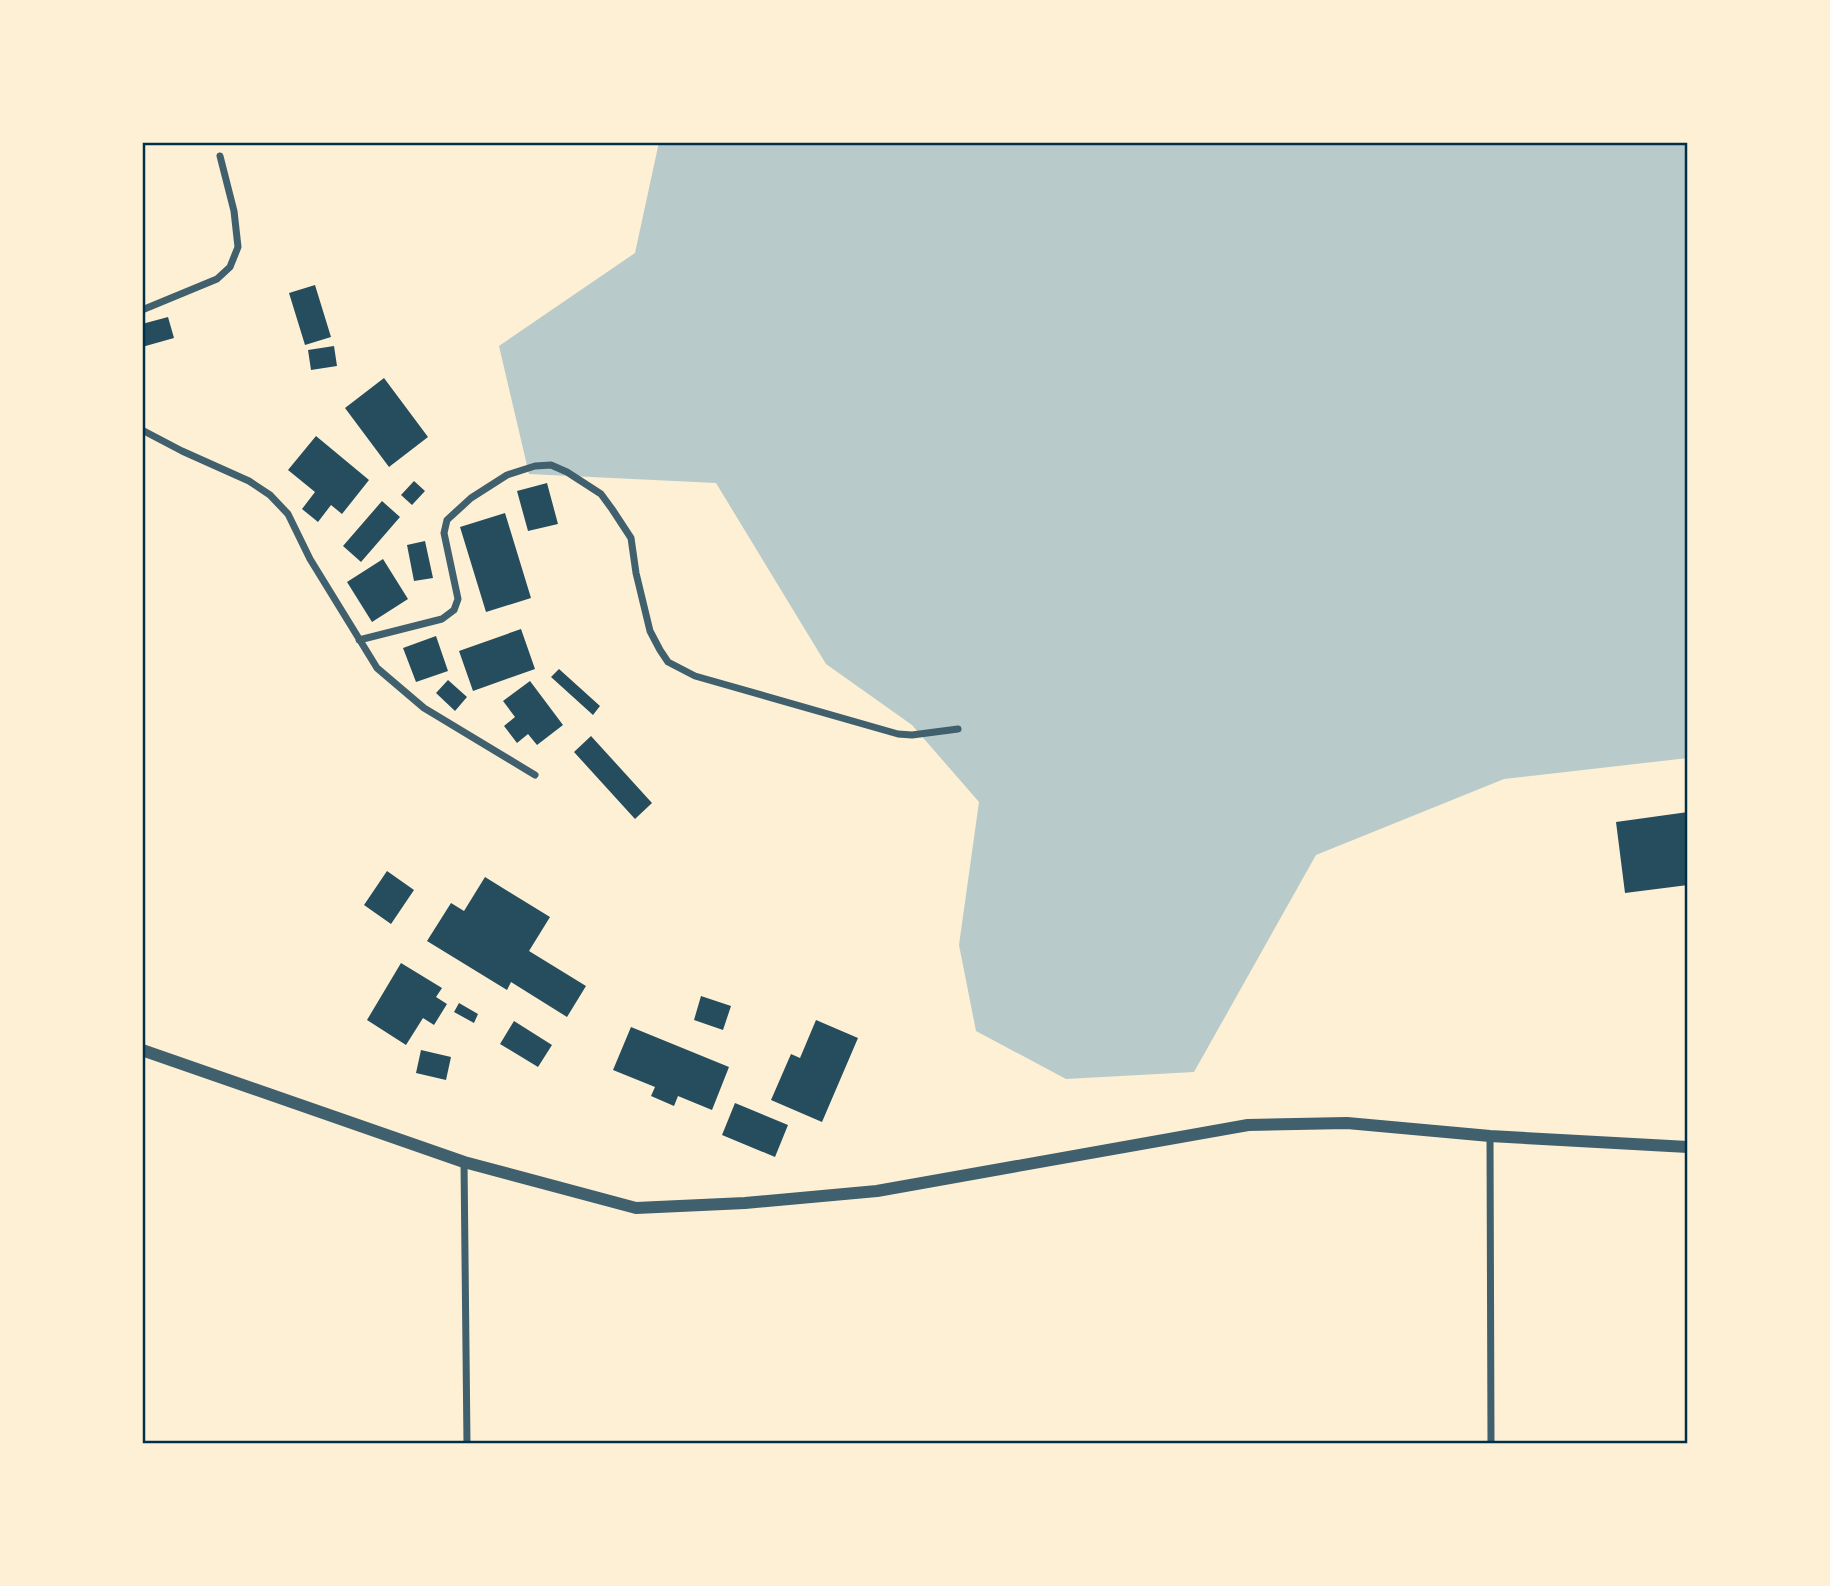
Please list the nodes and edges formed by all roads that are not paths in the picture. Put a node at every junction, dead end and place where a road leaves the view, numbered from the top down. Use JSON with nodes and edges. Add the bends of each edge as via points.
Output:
{"nodes":[{"id":1,"x":220,"y":156,"type":"dead end"},
{"id":2,"x":142,"y":310,"type":"edge"},
{"id":3,"x":142,"y":430,"type":"edge"},
{"id":4,"x":359,"y":640,"type":"junction"},
{"id":5,"x":958,"y":729,"type":"dead end"},
{"id":6,"x":535,"y":775,"type":"dead end"},
{"id":7,"x":142,"y":1050,"type":"edge"},
{"id":8,"x":1490,"y":1136,"type":"junction"},
{"id":9,"x":1688,"y":1147,"type":"edge"},
{"id":10,"x":464,"y":1162,"type":"junction"},
{"id":11,"x":467,"y":1444,"type":"edge"},
{"id":12,"x":1491,"y":1444,"type":"edge"}],
"edges":[{"from":1,"to":2,"type":"street","via":[[238,247],[230,267],[217,279]]},
{"from":3,"to":4,"type":"street","via":[[270,495],[288,514]]},
{"from":4,"to":5,"type":"street","via":[[442,619],[454,610],[458,599],[444,533],[447,520],[507,475],[551,464],[601,494],[631,538],[650,631],[668,662],[695,676],[898,734]]},
{"from":4,"to":6,"type":"street","via":[[377,668],[424,708]]},
{"from":7,"to":10,"type":"street"},
{"from":8,"to":9,"type":"street"},
{"from":8,"to":10,"type":"street","via":[[1347,1123],[1248,1125],[877,1191],[647,1208]]},
{"from":8,"to":12,"type":"street"},
{"from":10,"to":11,"type":"street"}]}
